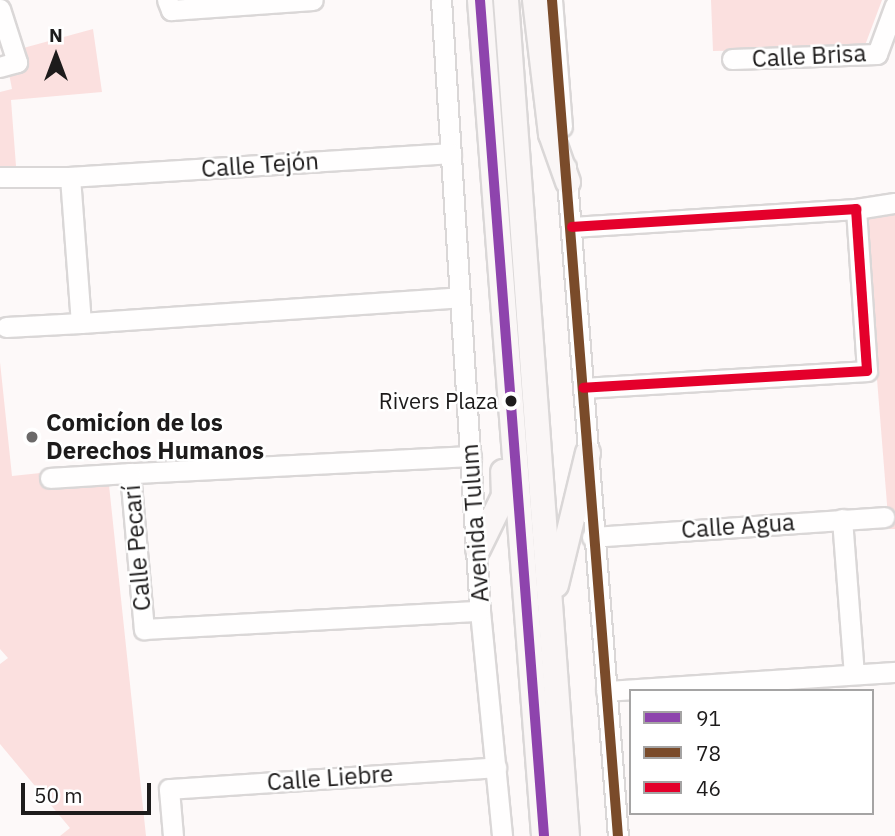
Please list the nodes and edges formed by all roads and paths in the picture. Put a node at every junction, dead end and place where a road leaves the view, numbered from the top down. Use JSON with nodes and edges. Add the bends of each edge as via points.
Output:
{"nodes":[{"id":1,"x":167,"y":0,"type":"edge"},
{"id":2,"x":313,"y":0,"type":"edge"},
{"id":3,"x":441,"y":0,"type":"edge"},
{"id":4,"x":480,"y":0,"type":"edge"},
{"id":5,"x":506,"y":0,"type":"edge"},
{"id":6,"x":536,"y":0,"type":"edge"},
{"id":7,"x":552,"y":0,"type":"edge"},
{"id":8,"x":270,"y":1,"type":"edge"},
{"id":9,"x":895,"y":5,"type":"edge"},
{"id":10,"x":0,"y":9,"type":"edge"},
{"id":11,"x":733,"y":60,"type":"dead end"},
{"id":12,"x":0,"y":67,"type":"edge"},
{"id":13,"x":451,"y":153,"type":"junction"},
{"id":14,"x":0,"y":177,"type":"edge"},
{"id":15,"x":70,"y":177,"type":"junction"},
{"id":16,"x":568,"y":183,"type":"junction"},
{"id":17,"x":895,"y":203,"type":"edge"},
{"id":18,"x":856,"y":209,"type":"junction"},
{"id":19,"x":572,"y":227,"type":"junction"},
{"id":20,"x":460,"y":297,"type":"junction"},
{"id":21,"x":501,"y":318,"type":"junction"},
{"id":22,"x":81,"y":323,"type":"junction"},
{"id":23,"x":6,"y":327,"type":"dead end"},
{"id":24,"x":584,"y":388,"type":"junction"},
{"id":25,"x":588,"y":453,"type":"junction"},
{"id":26,"x":471,"y":456,"type":"junction"},
{"id":27,"x":130,"y":473,"type":"junction"},
{"id":28,"x":50,"y":478,"type":"dead end"},
{"id":29,"x":884,"y":517,"type":"dead end"},
{"id":30,"x":842,"y":519,"type":"junction"},
{"id":31,"x":592,"y":537,"type":"junction"},
{"id":32,"x":478,"y":549,"type":"junction"},
{"id":33,"x":550,"y":606,"type":"junction"},
{"id":34,"x":480,"y":611,"type":"junction"},
{"id":35,"x":895,"y":672,"type":"edge"},
{"id":36,"x":854,"y":674,"type":"junction"},
{"id":37,"x":629,"y":689,"type":"edge"},
{"id":38,"x":635,"y":689,"type":"edge"},
{"id":39,"x":606,"y":691,"type":"junction"},
{"id":40,"x":496,"y":767,"type":"junction"},
{"id":41,"x":173,"y":836,"type":"edge"},
{"id":42,"x":502,"y":836,"type":"edge"},
{"id":43,"x":544,"y":836,"type":"edge"},
{"id":44,"x":567,"y":836,"type":"edge"},
{"id":45,"x":618,"y":836,"type":"edge"}],
"edges":[{"from":1,"to":8,"type":"street","via":[[171,10]]},
{"from":2,"to":8,"type":"street"},
{"from":3,"to":13,"type":"street","name":"Avenida Tulum"},
{"from":4,"to":21,"type":"main road","name":"Avenida Tulum"},
{"from":5,"to":33,"type":"main road"},
{"from":6,"to":16,"type":"main road","via":[[551,134]]},
{"from":7,"to":16,"type":"street"},
{"from":9,"to":11,"type":"street","name":"Calle Brisa","via":[[877,54]]},
{"from":10,"to":12,"type":"street","via":[[17,62]]},
{"from":13,"to":15,"type":"street","name":"Calle Tejón"},
{"from":13,"to":20,"type":"street","name":"Avenida Tulum"},
{"from":14,"to":15,"type":"street","name":"Calle Tejón"},
{"from":15,"to":22,"type":"street"},
{"from":16,"to":19,"type":"street"},
{"from":17,"to":18,"type":"street"},
{"from":18,"to":19,"type":"street"},
{"from":18,"to":24,"type":"street","via":[[867,371]]},
{"from":19,"to":24,"type":"street"},
{"from":20,"to":22,"type":"street"},
{"from":20,"to":26,"type":"street","name":"Avenida Tulum"},
{"from":21,"to":32,"type":"main road","via":[[503,496]]},
{"from":21,"to":43,"type":"main road","name":"Avenida Tulum"},
{"from":22,"to":23,"type":"street"},
{"from":24,"to":25,"type":"street"},
{"from":25,"to":31,"type":"street"},
{"from":25,"to":33,"type":"main road"},
{"from":26,"to":27,"type":"street","name":"Calle Pecarí"},
{"from":26,"to":32,"type":"street","name":"Avenida Tulum"},
{"from":27,"to":28,"type":"street"},
{"from":27,"to":34,"type":"street","name":"Calle Pecarí","via":[[144,629]]},
{"from":29,"to":30,"type":"street","name":"Calle Agua"},
{"from":30,"to":31,"type":"street","name":"Calle Agua"},
{"from":30,"to":36,"type":"street"},
{"from":31,"to":39,"type":"street"},
{"from":32,"to":34,"type":"street","name":"Avenida Tulum"},
{"from":33,"to":44,"type":"main road"},
{"from":34,"to":40,"type":"street","name":"Avenida Tulum"},
{"from":35,"to":36,"type":"street"},
{"from":36,"to":38,"type":"street"},
{"from":37,"to":39,"type":"street"},
{"from":39,"to":45,"type":"street"},
{"from":40,"to":41,"type":"street","name":"Calle Liebre","via":[[169,789]]},
{"from":40,"to":42,"type":"street","name":"Avenida Tulum"}]}
